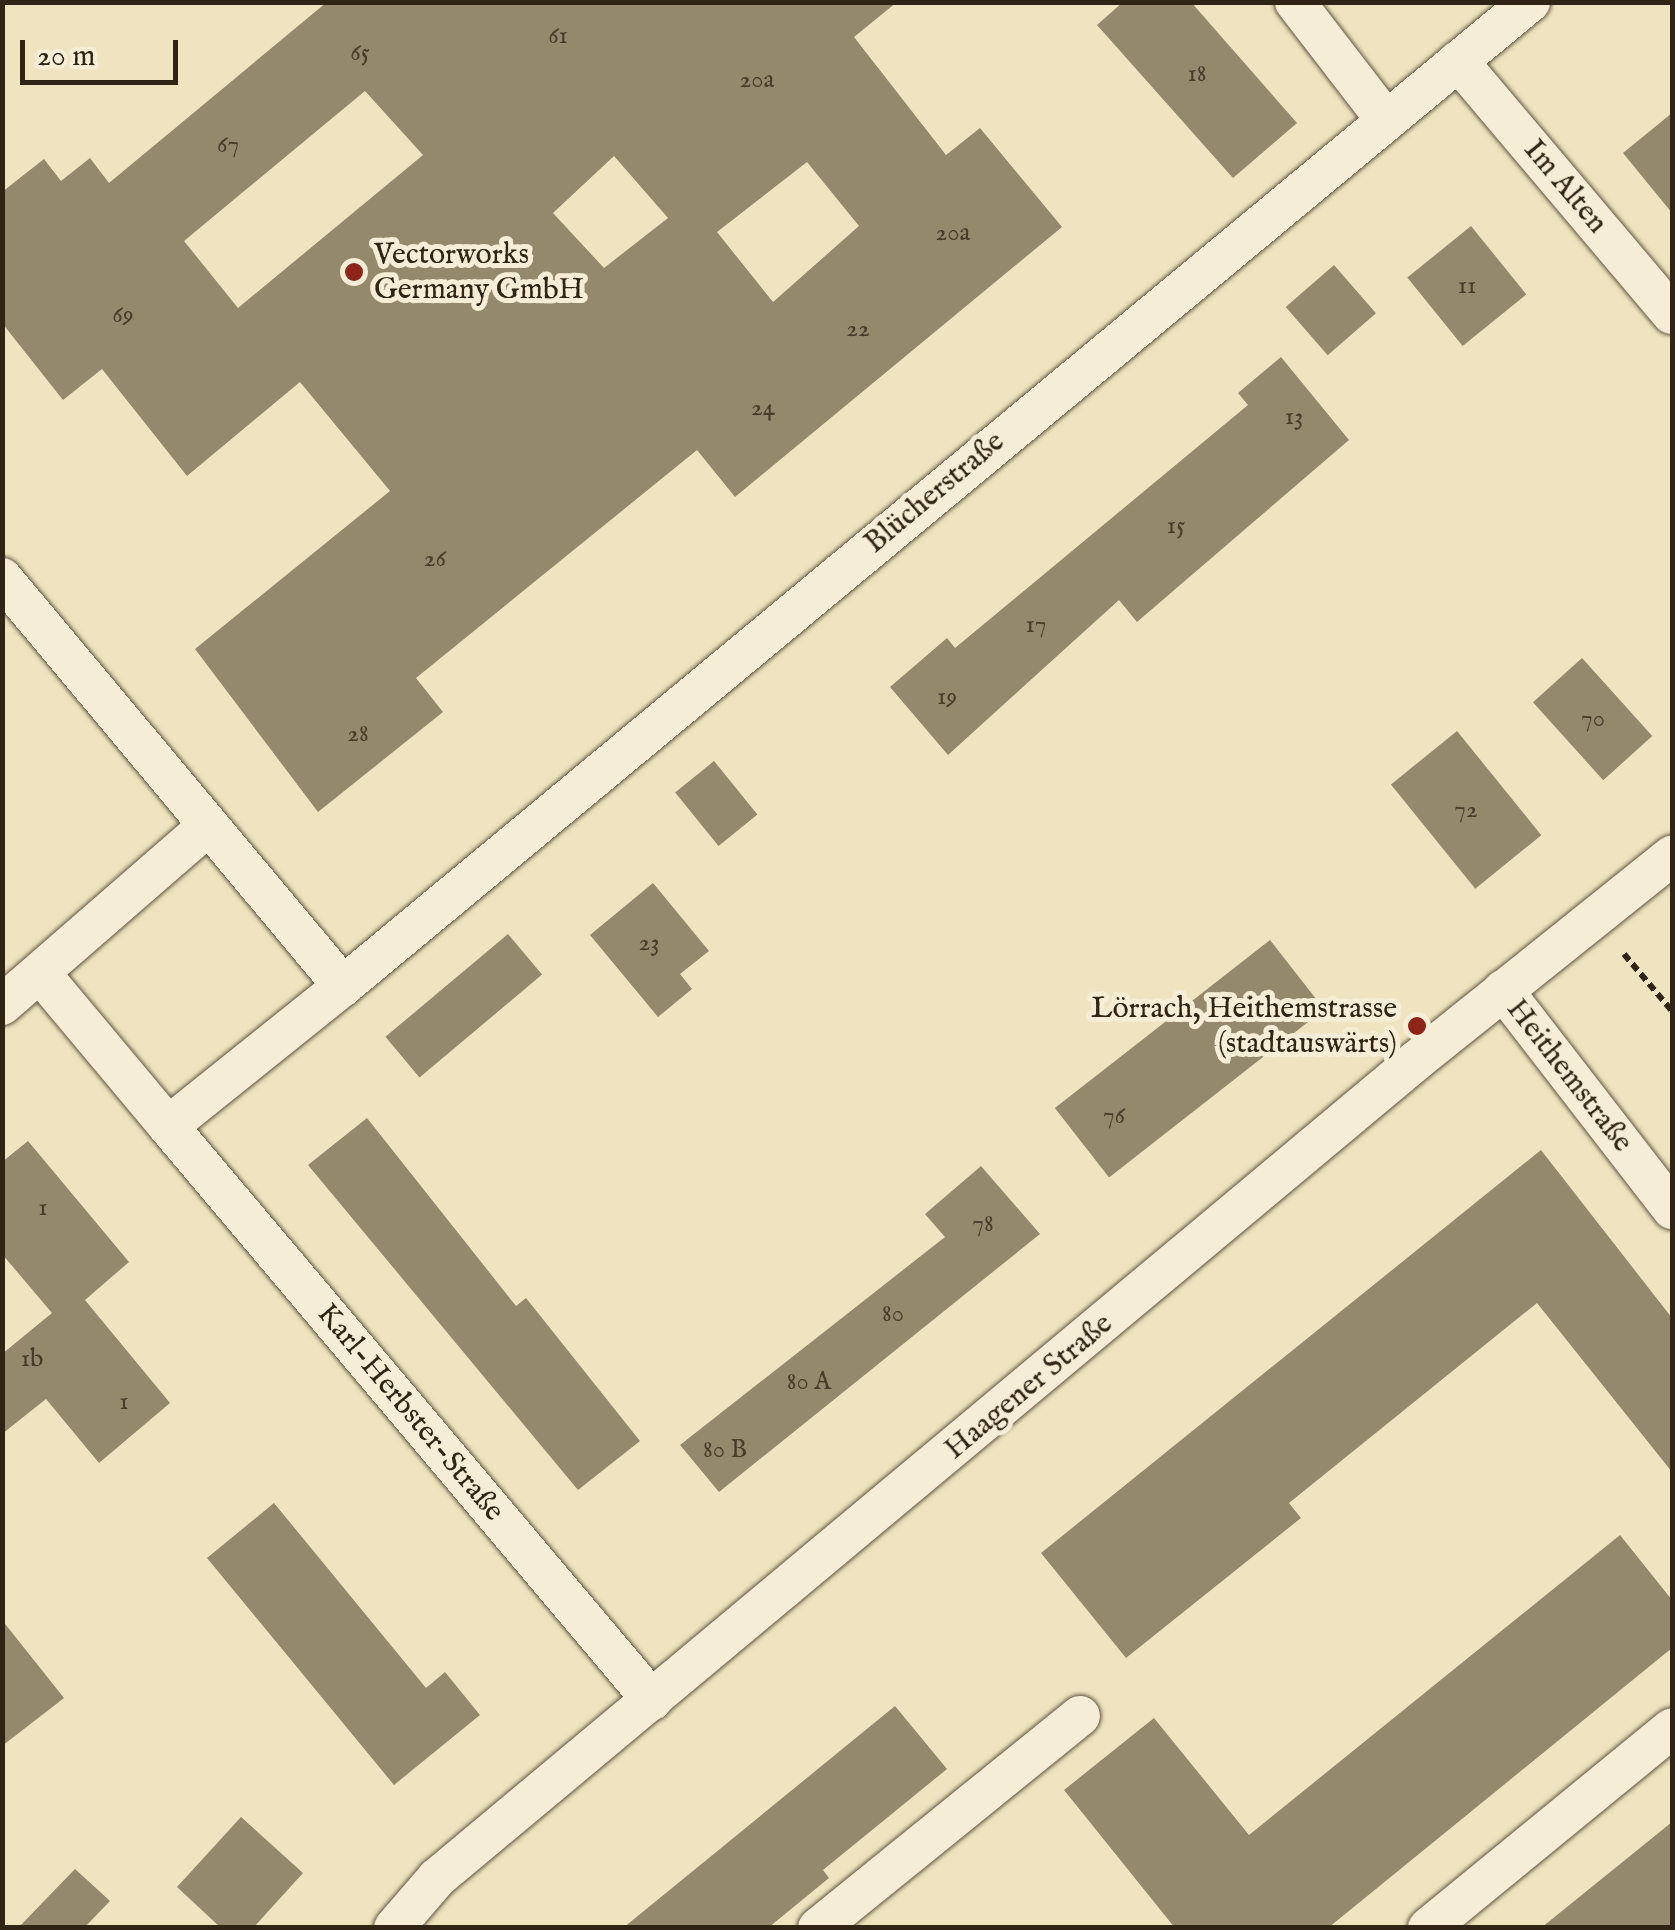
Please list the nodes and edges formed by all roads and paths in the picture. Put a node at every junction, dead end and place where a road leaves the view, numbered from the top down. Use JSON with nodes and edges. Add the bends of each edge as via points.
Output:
{"nodes":[{"id":1,"x":1295,"y":2,"type":"edge"},
{"id":2,"x":1530,"y":2,"type":"edge"},
{"id":3,"x":1458,"y":61,"type":"junction"},
{"id":4,"x":1385,"y":118,"type":"junction"},
{"id":5,"x":1672,"y":314,"type":"edge"},
{"id":6,"x":2,"y":578,"type":"edge"},
{"id":7,"x":208,"y":826,"type":"junction"},
{"id":8,"x":1672,"y":856,"type":"edge"},
{"id":9,"x":1594,"y":918,"type":"junction"},
{"id":10,"x":41,"y":974,"type":"junction"},
{"id":11,"x":343,"y":986,"type":"junction"},
{"id":12,"x":1503,"y":990,"type":"junction"},
{"id":13,"x":2,"y":1005,"type":"edge"},
{"id":14,"x":1672,"y":1011,"type":"edge"},
{"id":15,"x":168,"y":1126,"type":"junction"},
{"id":16,"x":1672,"y":1209,"type":"edge"},
{"id":17,"x":652,"y":1700,"type":"junction"},
{"id":18,"x":1080,"y":1716,"type":"dead end"},
{"id":19,"x":1672,"y":1728,"type":"edge"},
{"id":20,"x":394,"y":1928,"type":"edge"},
{"id":21,"x":818,"y":1928,"type":"edge"},
{"id":22,"x":1428,"y":1928,"type":"edge"}],
"edges":[{"from":1,"to":4,"type":"street"},
{"from":2,"to":3,"type":"street","name":"Blücherstraße"},
{"from":3,"to":4,"type":"street","name":"Blücherstraße"},
{"from":3,"to":5,"type":"street","name":"Im Alten"},
{"from":4,"to":11,"type":"street","name":"Blücherstraße"},
{"from":6,"to":7,"type":"street"},
{"from":7,"to":10,"type":"street"},
{"from":7,"to":11,"type":"street"},
{"from":8,"to":9,"type":"street","name":"Haagener Straße"},
{"from":9,"to":12,"type":"street","name":"Haagener Straße"},
{"from":9,"to":14,"type":"path"},
{"from":10,"to":13,"type":"street"},
{"from":10,"to":15,"type":"street","name":"Karl-Herbster-Straße"},
{"from":11,"to":15,"type":"street","name":"Blücherstraße"},
{"from":12,"to":16,"type":"street","name":"Heithemstraße"},
{"from":12,"to":17,"type":"street","name":"Haagener Straße"},
{"from":15,"to":17,"type":"street","name":"Karl-Herbster-Straße"},
{"from":17,"to":20,"type":"street","name":"Haagener Straße","via":[[437,1878]]},
{"from":18,"to":21,"type":"street"},
{"from":19,"to":22,"type":"street"}]}
